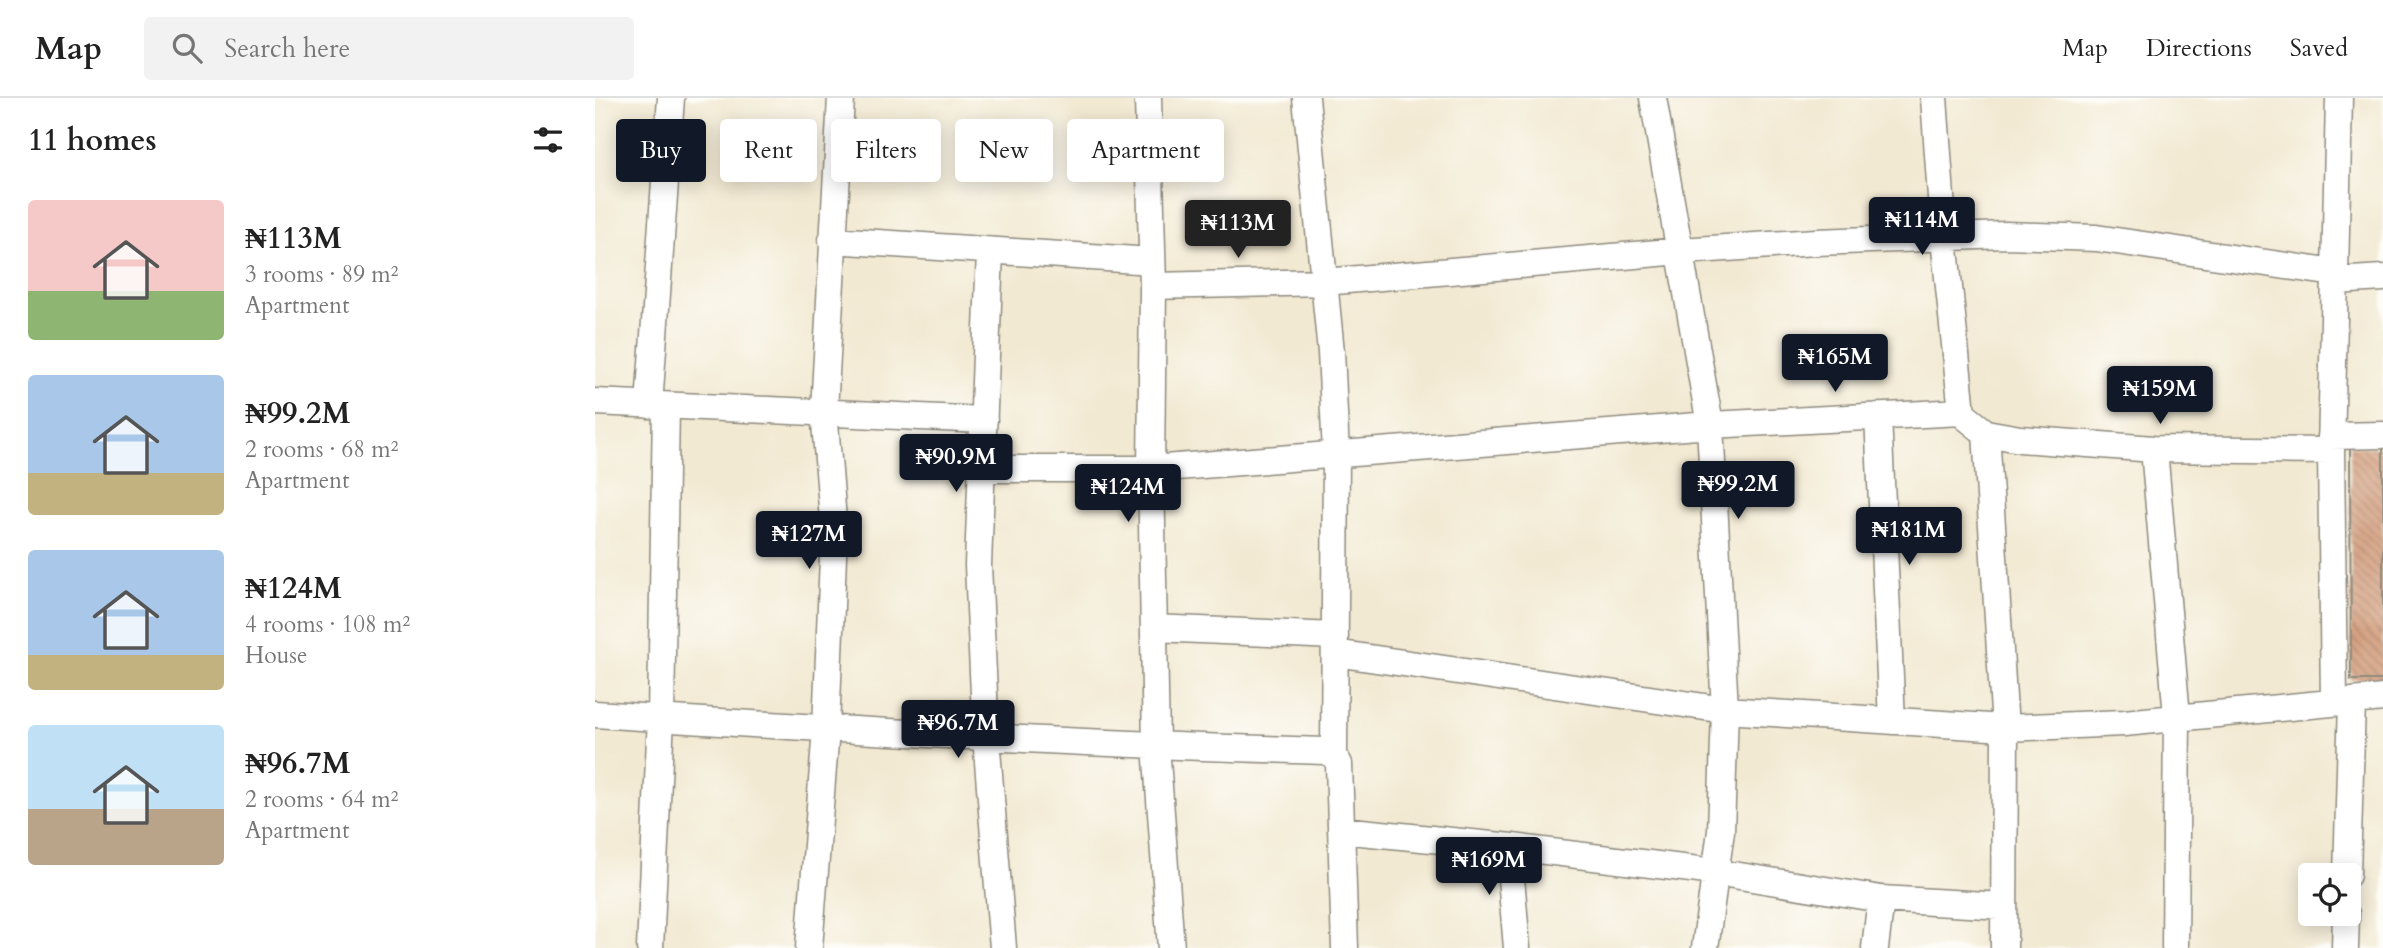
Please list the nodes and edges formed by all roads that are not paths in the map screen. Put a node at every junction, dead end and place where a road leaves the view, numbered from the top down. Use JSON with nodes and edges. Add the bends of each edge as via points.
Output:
{"nodes":[{"id":1,"x":671,"y":98,"type":"edge"},
{"id":2,"x":841,"y":98,"type":"edge"},
{"id":3,"x":1148,"y":98,"type":"edge"},
{"id":4,"x":1306,"y":98,"type":"edge"},
{"id":5,"x":1653,"y":98,"type":"edge"},
{"id":6,"x":1934,"y":98,"type":"edge"},
{"id":7,"x":2339,"y":98,"type":"edge"},
{"id":8,"x":1944,"y":239,"type":"junction"},
{"id":9,"x":832,"y":240,"type":"junction"},
{"id":10,"x":990,"y":251,"type":"junction"},
{"id":11,"x":1681,"y":251,"type":"junction"},
{"id":12,"x":1153,"y":273,"type":"junction"},
{"id":13,"x":2335,"y":277,"type":"junction"},
{"id":14,"x":2383,"y":278,"type":"edge"},
{"id":15,"x":1324,"y":282,"type":"junction"},
{"id":16,"x":595,"y":402,"type":"edge"},
{"id":17,"x":657,"y":405,"type":"junction"},
{"id":18,"x":824,"y":411,"type":"junction"},
{"id":19,"x":1962,"y":412,"type":"junction"},
{"id":20,"x":1878,"y":416,"type":"junction"},
{"id":21,"x":984,"y":420,"type":"junction"},
{"id":22,"x":1710,"y":425,"type":"junction"},
{"id":23,"x":1986,"y":433,"type":"junction"},
{"id":24,"x":2383,"y":435,"type":"edge"},
{"id":25,"x":2331,"y":444,"type":"junction"},
{"id":26,"x":2154,"y":449,"type":"junction"},
{"id":27,"x":1336,"y":454,"type":"junction"},
{"id":28,"x":980,"y":469,"type":"junction"},
{"id":29,"x":1151,"y":469,"type":"junction"},
{"id":30,"x":1154,"y":628,"type":"junction"},
{"id":31,"x":1335,"y":645,"type":"junction"},
{"id":32,"x":2383,"y":698,"type":"edge"},
{"id":33,"x":2343,"y":701,"type":"junction"},
{"id":34,"x":1725,"y":710,"type":"junction"},
{"id":35,"x":595,"y":714,"type":"edge"},
{"id":36,"x":2177,"y":717,"type":"junction"},
{"id":37,"x":661,"y":718,"type":"junction"},
{"id":38,"x":1892,"y":721,"type":"junction"},
{"id":39,"x":2005,"y":728,"type":"junction"},
{"id":40,"x":826,"y":729,"type":"junction"},
{"id":41,"x":986,"y":737,"type":"junction"},
{"id":42,"x":1156,"y":746,"type":"junction"},
{"id":43,"x":1334,"y":755,"type":"junction"},
{"id":44,"x":1341,"y":830,"type":"junction"},
{"id":45,"x":1512,"y":847,"type":"junction"},
{"id":46,"x":2347,"y":863,"type":"edge"},
{"id":47,"x":1715,"y":872,"type":"junction"},
{"id":48,"x":1881,"y":899,"type":"junction"},
{"id":49,"x":2004,"y":906,"type":"junction"},
{"id":50,"x":2346,"y":926,"type":"edge"},
{"id":51,"x":650,"y":948,"type":"edge"},
{"id":52,"x":809,"y":948,"type":"edge"},
{"id":53,"x":1003,"y":948,"type":"edge"},
{"id":54,"x":1171,"y":948,"type":"edge"},
{"id":55,"x":1345,"y":948,"type":"edge"},
{"id":56,"x":1517,"y":948,"type":"edge"},
{"id":57,"x":1705,"y":948,"type":"edge"},
{"id":58,"x":1875,"y":948,"type":"edge"},
{"id":59,"x":2004,"y":948,"type":"edge"},
{"id":60,"x":2175,"y":948,"type":"edge"},
{"id":61,"x":2345,"y":948,"type":"edge"}],
"edges":[{"from":1,"to":17,"type":"street"},
{"from":2,"to":9,"type":"street"},
{"from":3,"to":12,"type":"street"},
{"from":4,"to":15,"type":"street"},
{"from":5,"to":11,"type":"street"},
{"from":6,"to":8,"type":"street"},
{"from":7,"to":13,"type":"street"},
{"from":8,"to":11,"type":"street"},
{"from":8,"to":13,"type":"street","via":[[2006,235],[2096,238]]},
{"from":8,"to":19,"type":"street"},
{"from":9,"to":10,"type":"street"},
{"from":9,"to":18,"type":"street"},
{"from":10,"to":12,"type":"street"},
{"from":10,"to":21,"type":"street"},
{"from":11,"to":15,"type":"street"},
{"from":11,"to":22,"type":"street"},
{"from":12,"to":15,"type":"street"},
{"from":12,"to":29,"type":"street"},
{"from":13,"to":14,"type":"street"},
{"from":13,"to":25,"type":"street"},
{"from":15,"to":27,"type":"street"},
{"from":16,"to":17,"type":"street"},
{"from":17,"to":18,"type":"street"},
{"from":17,"to":37,"type":"street"},
{"from":18,"to":21,"type":"street"},
{"from":18,"to":40,"type":"street","via":[[834,531]]},
{"from":19,"to":20,"type":"street"},
{"from":19,"to":23,"type":"street"},
{"from":20,"to":22,"type":"street"},
{"from":20,"to":38,"type":"street"},
{"from":21,"to":28,"type":"street"},
{"from":22,"to":27,"type":"street"},
{"from":22,"to":34,"type":"street"},
{"from":23,"to":26,"type":"street"},
{"from":23,"to":39,"type":"street"},
{"from":24,"to":25,"type":"street"},
{"from":25,"to":26,"type":"street"},
{"from":25,"to":33,"type":"street"},
{"from":26,"to":36,"type":"street"},
{"from":27,"to":29,"type":"street"},
{"from":27,"to":31,"type":"street"},
{"from":28,"to":29,"type":"street"},
{"from":28,"to":41,"type":"street","via":[[978,565]]},
{"from":29,"to":30,"type":"street"},
{"from":30,"to":31,"type":"street"},
{"from":30,"to":42,"type":"street"},
{"from":31,"to":34,"type":"street"},
{"from":31,"to":43,"type":"street"},
{"from":32,"to":33,"type":"street"},
{"from":33,"to":36,"type":"street"},
{"from":33,"to":46,"type":"street"},
{"from":34,"to":38,"type":"street"},
{"from":34,"to":47,"type":"street"},
{"from":35,"to":37,"type":"street"},
{"from":36,"to":39,"type":"street"},
{"from":36,"to":60,"type":"street"},
{"from":37,"to":40,"type":"street"},
{"from":37,"to":51,"type":"street"},
{"from":38,"to":39,"type":"street"},
{"from":39,"to":49,"type":"street"},
{"from":40,"to":41,"type":"street"},
{"from":40,"to":52,"type":"street"},
{"from":41,"to":42,"type":"street"},
{"from":41,"to":53,"type":"street"},
{"from":42,"to":43,"type":"street","via":[[1325,751]]},
{"from":42,"to":54,"type":"street"},
{"from":43,"to":44,"type":"street","via":[[1339,764]]},
{"from":44,"to":45,"type":"street"},
{"from":44,"to":55,"type":"street"},
{"from":45,"to":47,"type":"street"},
{"from":45,"to":56,"type":"street"},
{"from":47,"to":48,"type":"street"},
{"from":47,"to":57,"type":"street"},
{"from":48,"to":49,"type":"street"},
{"from":48,"to":58,"type":"street"},
{"from":49,"to":59,"type":"street"},
{"from":50,"to":61,"type":"street"}]}
